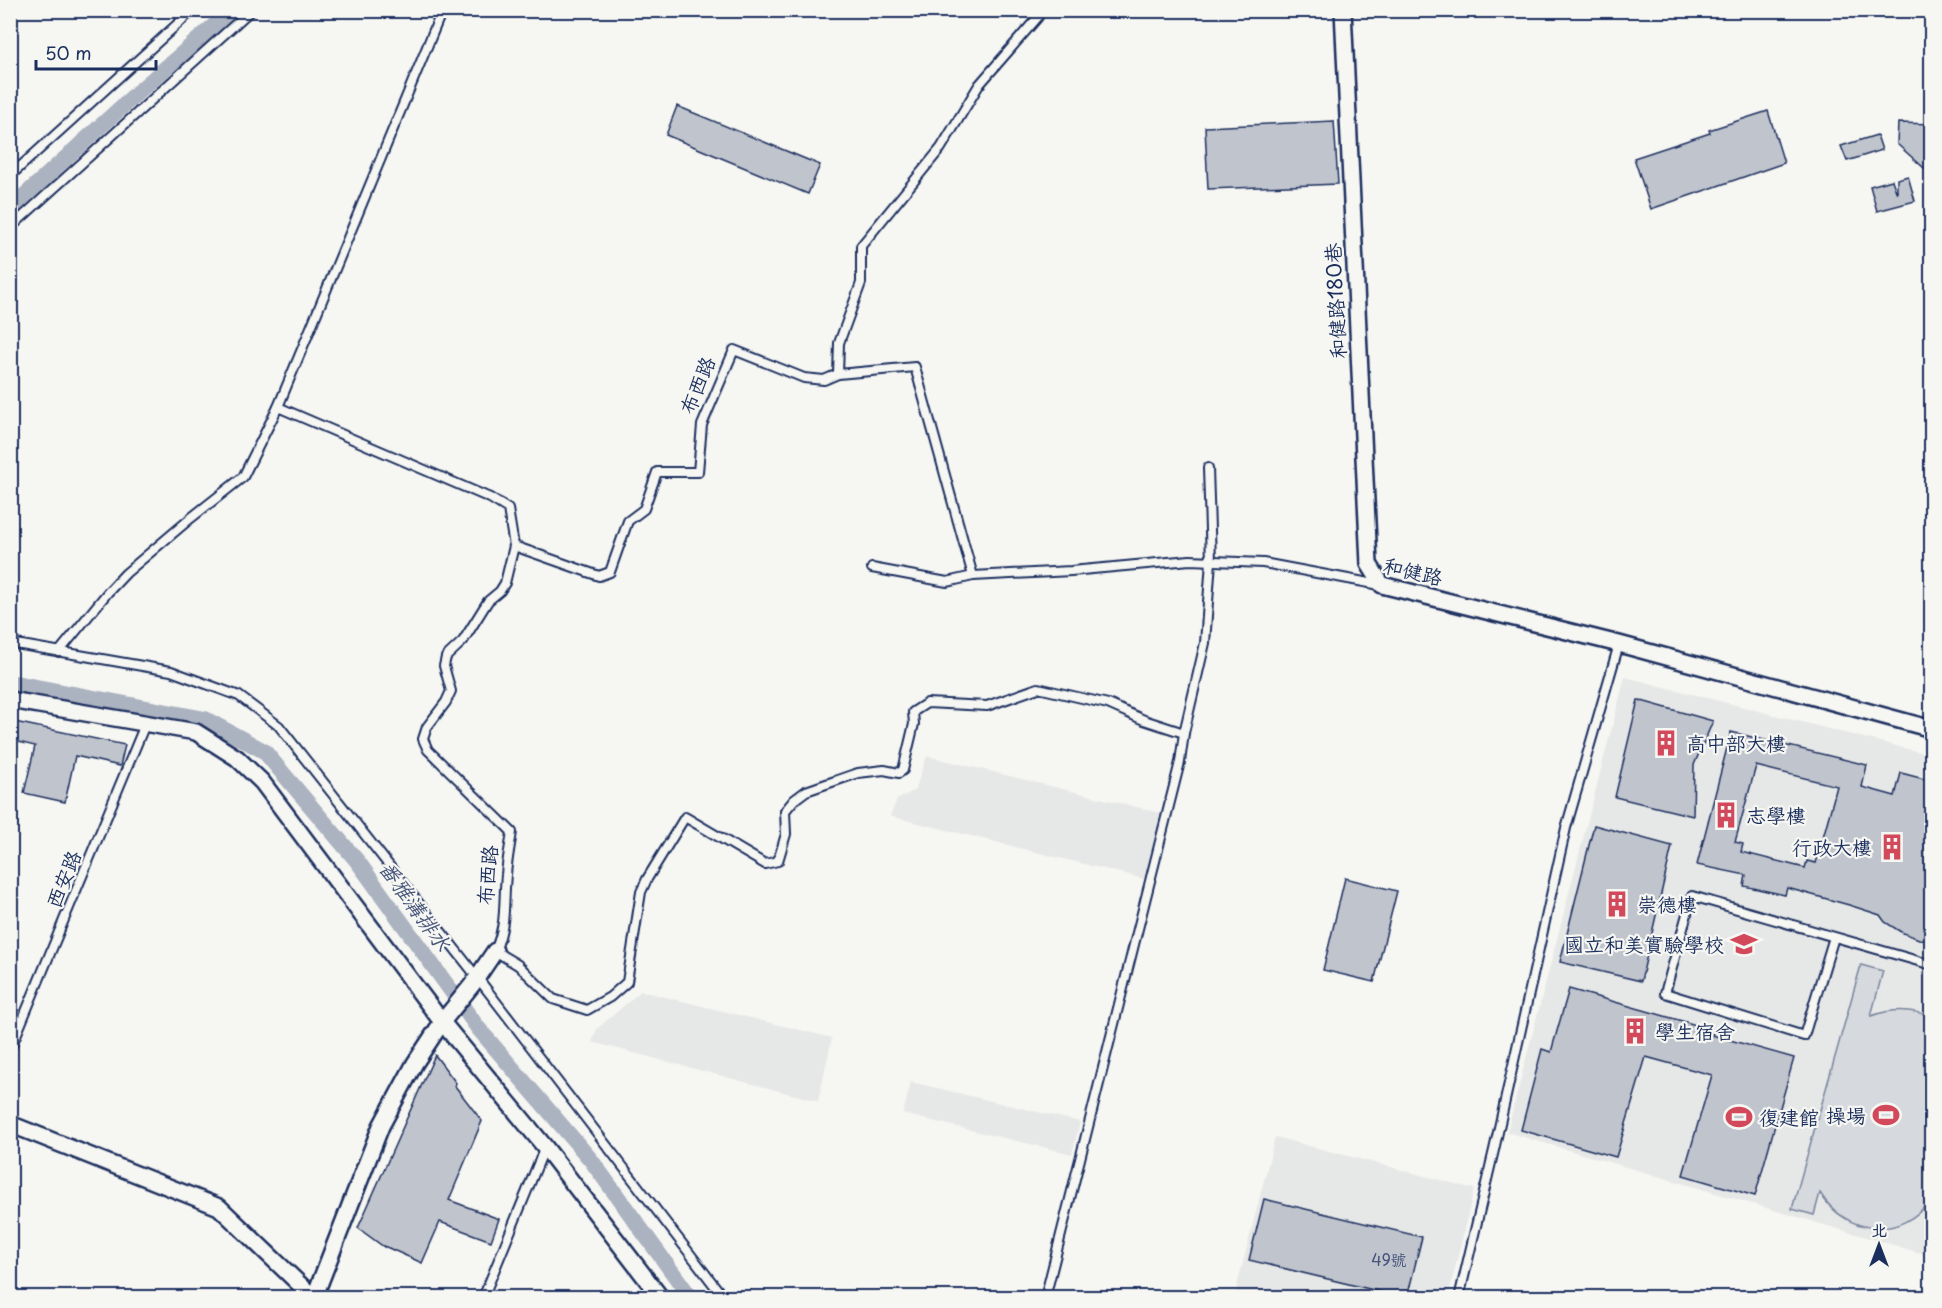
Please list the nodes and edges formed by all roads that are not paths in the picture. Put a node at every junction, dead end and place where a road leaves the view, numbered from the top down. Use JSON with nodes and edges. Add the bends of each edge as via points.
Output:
{"nodes":[{"id":1,"x":193,"y":10,"type":"edge"},
{"id":2,"x":251,"y":10,"type":"edge"},
{"id":3,"x":436,"y":10,"type":"edge"},
{"id":4,"x":1041,"y":10,"type":"edge"},
{"id":5,"x":1342,"y":10,"type":"edge"},
{"id":6,"x":10,"y":176,"type":"edge"},
{"id":7,"x":10,"y":228,"type":"edge"},
{"id":8,"x":838,"y":374,"type":"junction"},
{"id":9,"x":278,"y":407,"type":"junction"},
{"id":10,"x":1208,"y":468,"type":"dead end"},
{"id":11,"x":514,"y":546,"type":"junction"},
{"id":12,"x":1211,"y":561,"type":"junction"},
{"id":13,"x":873,"y":568,"type":"dead end"},
{"id":14,"x":973,"y":576,"type":"junction"},
{"id":15,"x":1382,"y":585,"type":"junction"},
{"id":16,"x":10,"y":644,"type":"edge"},
{"id":17,"x":1619,"y":644,"type":"junction"},
{"id":18,"x":60,"y":652,"type":"junction"},
{"id":19,"x":10,"y":700,"type":"edge"},
{"id":20,"x":144,"y":727,"type":"junction"},
{"id":21,"x":1932,"y":729,"type":"edge"},
{"id":22,"x":1184,"y":733,"type":"junction"},
{"id":23,"x":1834,"y":937,"type":"junction"},
{"id":24,"x":495,"y":951,"type":"junction"},
{"id":25,"x":1932,"y":965,"type":"edge"},
{"id":26,"x":474,"y":981,"type":"junction"},
{"id":27,"x":446,"y":1017,"type":"junction"},
{"id":28,"x":10,"y":1050,"type":"edge"},
{"id":29,"x":10,"y":1124,"type":"edge"},
{"id":30,"x":545,"y":1147,"type":"junction"},
{"id":31,"x":314,"y":1297,"type":"edge"},
{"id":32,"x":483,"y":1298,"type":"edge"},
{"id":33,"x":661,"y":1298,"type":"edge"},
{"id":34,"x":724,"y":1298,"type":"edge"},
{"id":35,"x":1045,"y":1298,"type":"edge"},
{"id":36,"x":1459,"y":1298,"type":"edge"}],
"edges":[{"from":1,"to":6,"type":"lane"},
{"from":2,"to":7,"type":"lane"},
{"from":3,"to":9,"type":"lane","via":[[441,13]]},
{"from":4,"to":8,"type":"lane","via":[[979,85],[941,148],[861,246],[861,283],[839,343]]},
{"from":5,"to":15,"type":"street","name":"和健路180巷","via":[[1368,564]]},
{"from":8,"to":11,"type":"lane","name":"布西路","via":[[824,380],[804,378],[734,350],[702,425],[698,471],[657,472],[644,509],[628,521],[610,572],[599,576]]},
{"from":8,"to":14,"type":"lane","name":"布西路","via":[[915,367]]},
{"from":9,"to":11,"type":"lane","name":"布西路","via":[[490,498],[508,509]]},
{"from":9,"to":18,"type":"lane","via":[[243,477],[126,573]]},
{"from":10,"to":12,"type":"lane"},
{"from":11,"to":24,"type":"lane","name":"布西路","via":[[500,591],[488,602],[463,641],[446,657],[444,666],[451,691],[423,739],[428,750],[512,832],[506,910]]},
{"from":12,"to":14,"type":"lane","name":"和健路"},
{"from":12,"to":15,"type":"lane","name":"和健路","via":[[1263,563]]},
{"from":12,"to":22,"type":"lane","via":[[1205,643]]},
{"from":13,"to":14,"type":"lane","name":"和健路","via":[[947,582]]},
{"from":15,"to":17,"type":"street","name":"和健路"},
{"from":16,"to":18,"type":"lane"},
{"from":17,"to":21,"type":"street","name":"和健路"},
{"from":17,"to":36,"type":"lane","via":[[1566,828]]},
{"from":18,"to":26,"type":"lane","via":[[171,670],[239,696],[279,726]]},
{"from":19,"to":20,"type":"street"},
{"from":20,"to":27,"type":"street","via":[[196,732],[237,758],[262,782]]},
{"from":20,"to":28,"type":"lane","name":"西安路"},
{"from":22,"to":24,"type":"lane","via":[[1108,704],[1038,688],[987,706],[927,703],[913,712],[914,724],[899,773],[858,773],[806,791],[794,800],[785,811],[786,834],[777,861],[765,864],[685,817],[647,879],[627,982],[610,997],[587,1010],[553,999],[518,965]]},
{"from":22,"to":35,"type":"lane"},
{"from":23,"to":23,"type":"lane","via":[[1692,897],[1665,993],[1804,1036]]},
{"from":23,"to":25,"type":"lane"},
{"from":24,"to":26,"type":"street"},
{"from":26,"to":27,"type":"street"},
{"from":26,"to":34,"type":"lane"},
{"from":27,"to":30,"type":"street"},
{"from":27,"to":31,"type":"street","via":[[381,1126]]},
{"from":29,"to":31,"type":"street","via":[[219,1207]]},
{"from":30,"to":32,"type":"lane"},
{"from":30,"to":33,"type":"street"}]}
